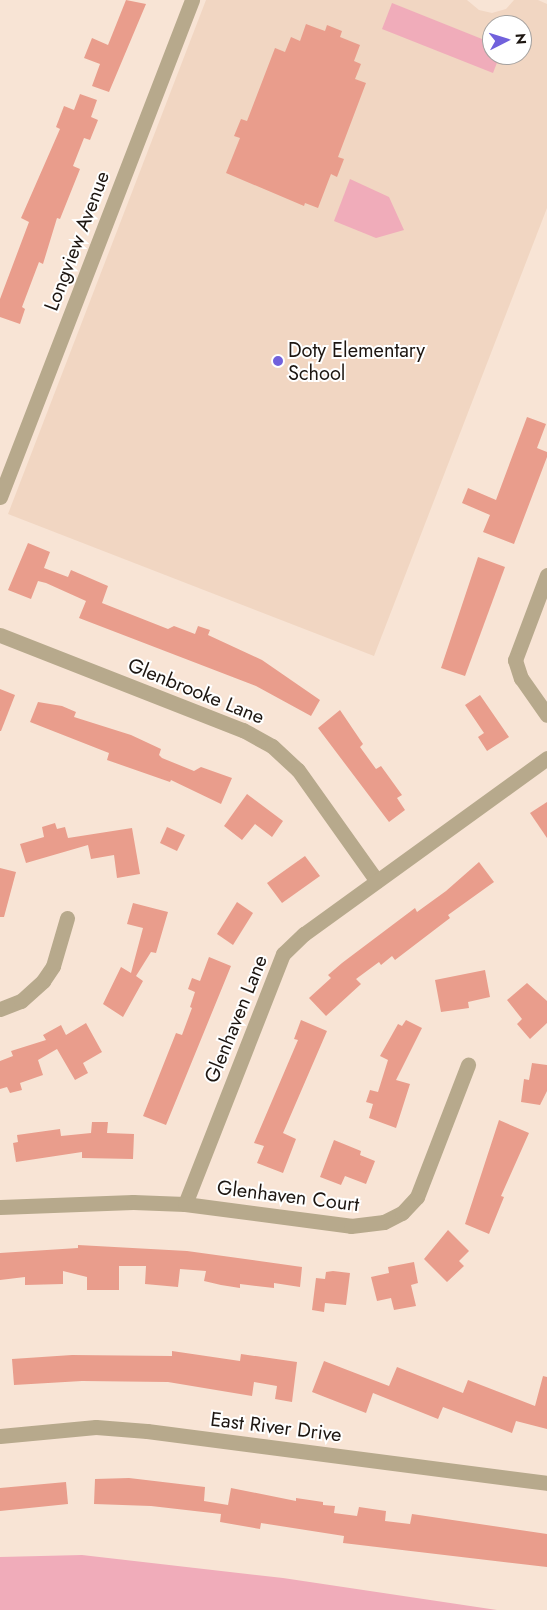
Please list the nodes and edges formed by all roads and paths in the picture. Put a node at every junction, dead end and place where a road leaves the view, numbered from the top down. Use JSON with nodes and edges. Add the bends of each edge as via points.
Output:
{"nodes":[{"id":1,"x":192,"y":0,"type":"edge"},
{"id":2,"x":0,"y":497,"type":"edge"},
{"id":3,"x":547,"y":575,"type":"edge"},
{"id":4,"x":0,"y":634,"type":"edge"},
{"id":5,"x":547,"y":715,"type":"edge"},
{"id":6,"x":547,"y":758,"type":"edge"},
{"id":7,"x":377,"y":881,"type":"junction"},
{"id":8,"x":68,"y":918,"type":"dead end"},
{"id":9,"x":0,"y":1009,"type":"edge"},
{"id":10,"x":468,"y":1065,"type":"dead end"},
{"id":11,"x":185,"y":1204,"type":"junction"},
{"id":12,"x":0,"y":1207,"type":"edge"},
{"id":13,"x":0,"y":1436,"type":"edge"},
{"id":14,"x":547,"y":1483,"type":"edge"}],
"edges":[{"from":1,"to":2,"type":"street","name":"Longview Avenue"},
{"from":3,"to":5,"type":"street","via":[[515,660],[521,678]]},
{"from":4,"to":7,"type":"street","name":"Glenbrooke Lane","via":[[243,730],[272,746],[298,770]]},
{"from":6,"to":7,"type":"street","name":"Glenhaven Lane"},
{"from":7,"to":11,"type":"street","name":"Glenhaven Lane","via":[[297,940],[277,964]]},
{"from":8,"to":9,"type":"street","via":[[53,966],[43,981],[21,1001]]},
{"from":10,"to":11,"type":"street","name":"Glenhaven Court","via":[[417,1197],[402,1213],[384,1222],[351,1226]]},
{"from":11,"to":12,"type":"street","via":[[57,1202]]},
{"from":13,"to":14,"type":"street","name":"East River Drive","via":[[96,1427],[122,1429]]}]}
